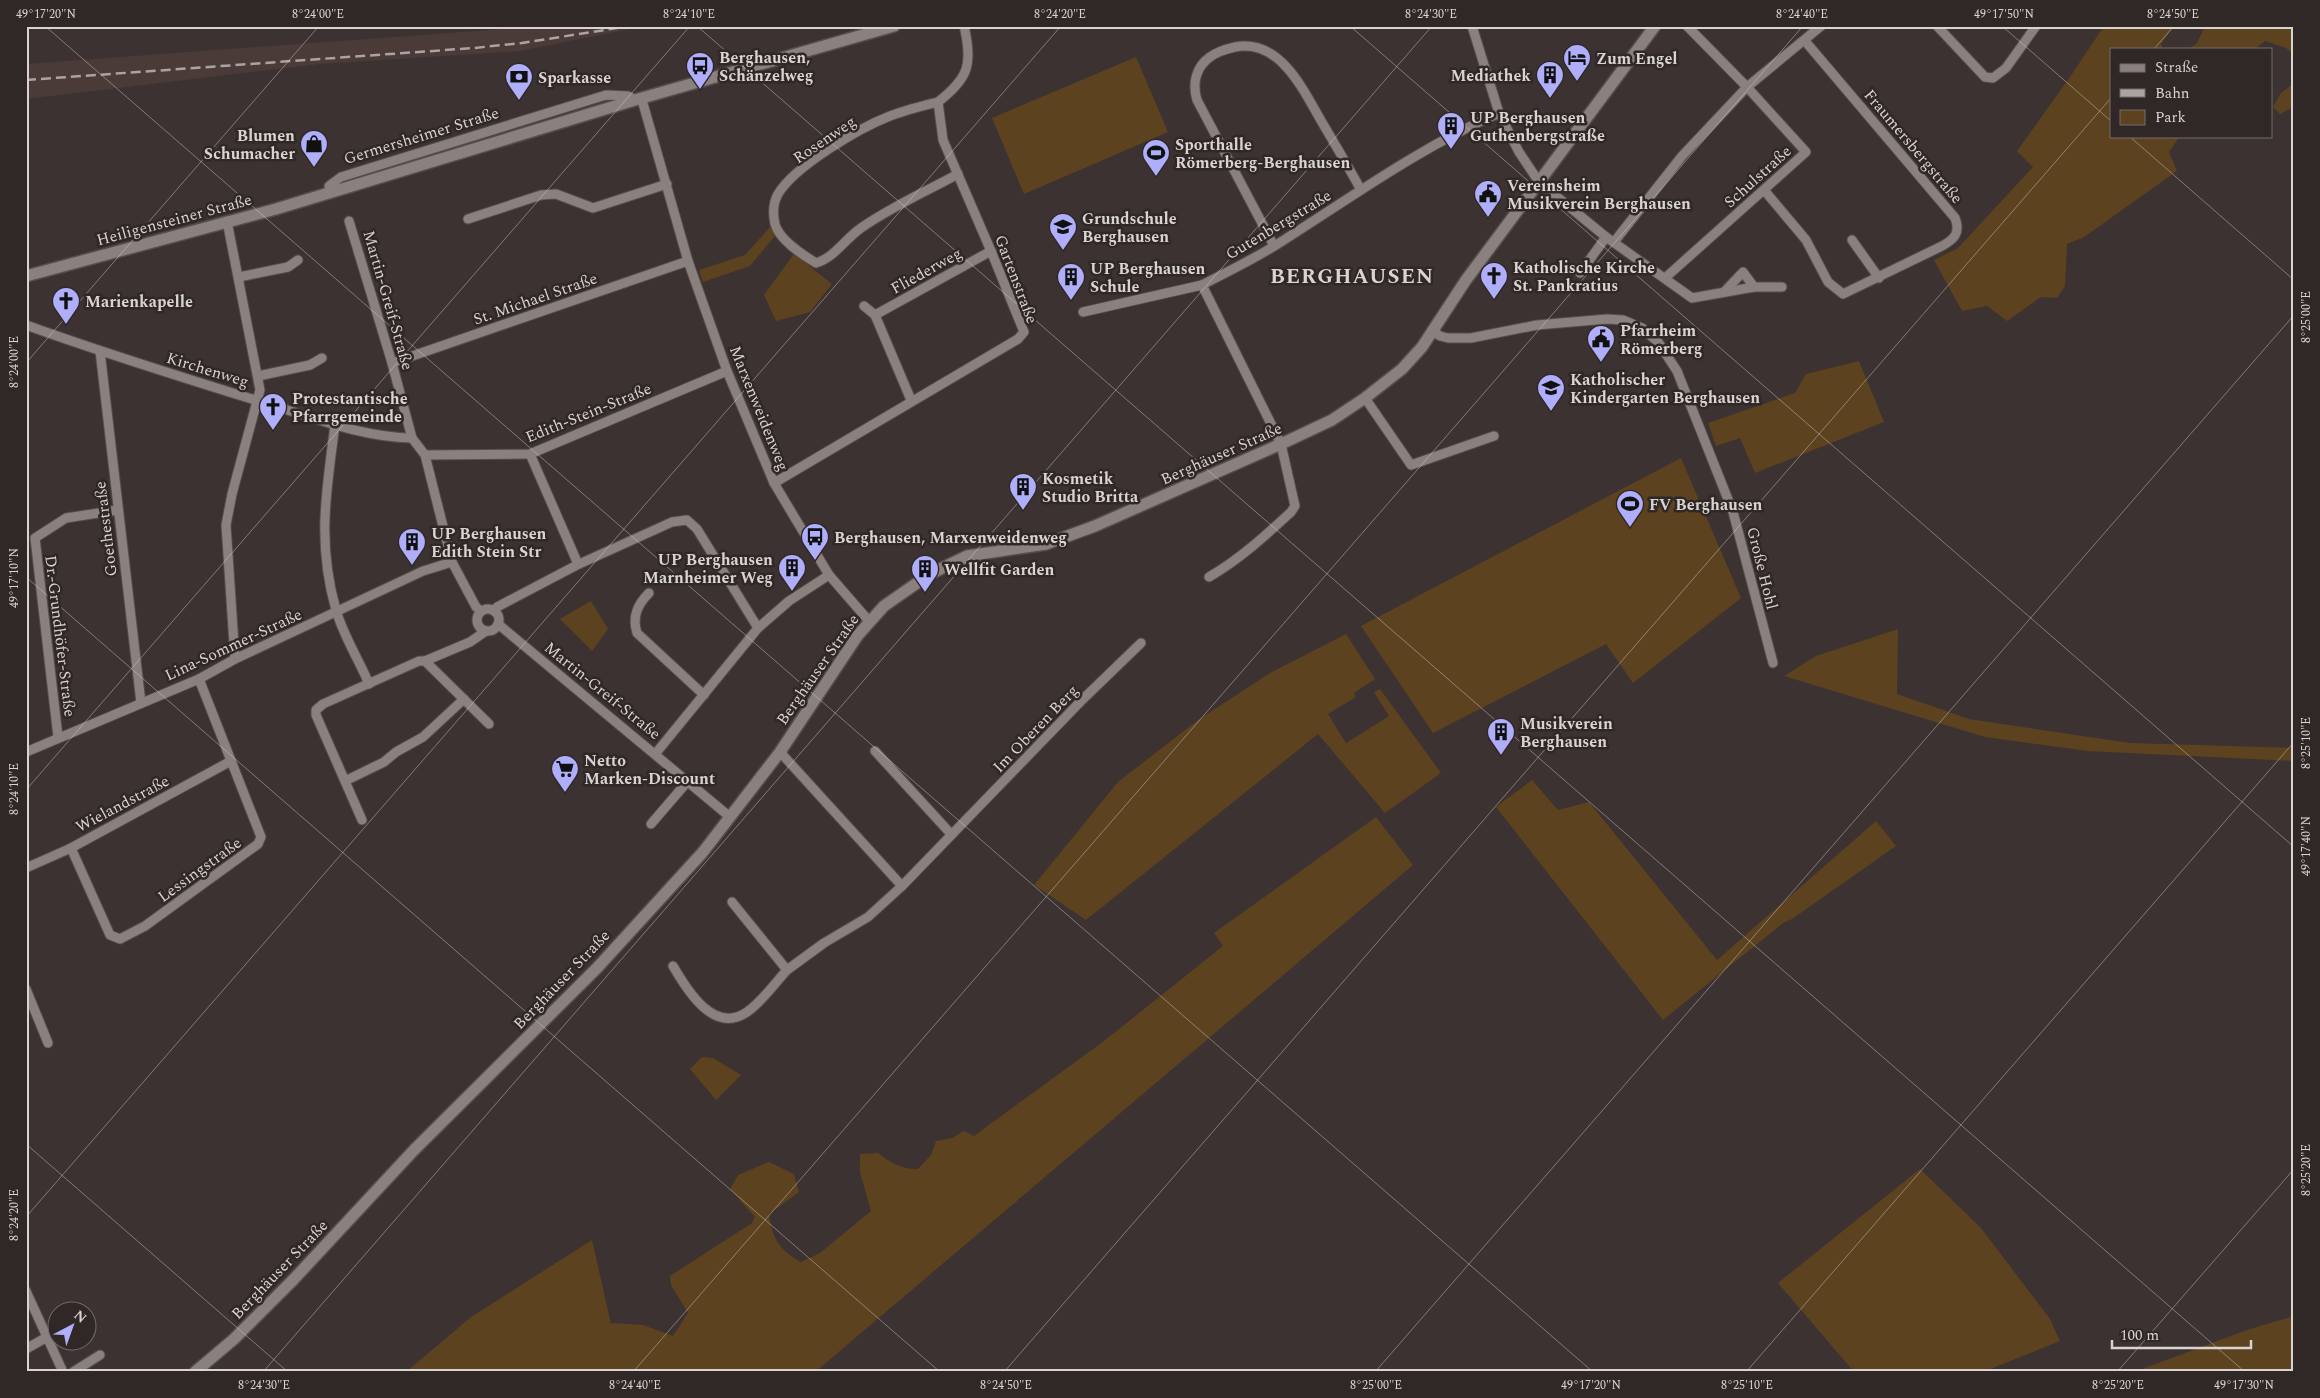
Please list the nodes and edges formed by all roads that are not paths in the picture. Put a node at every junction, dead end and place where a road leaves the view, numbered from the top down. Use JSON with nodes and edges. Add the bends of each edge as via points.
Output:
{"nodes":[{"id":1,"x":894,"y":26,"type":"edge"},
{"id":2,"x":964,"y":26,"type":"edge"},
{"id":3,"x":1472,"y":26,"type":"edge"},
{"id":4,"x":1655,"y":26,"type":"edge"},
{"id":5,"x":1687,"y":26,"type":"edge"},
{"id":6,"x":1821,"y":26,"type":"edge"},
{"id":7,"x":1937,"y":26,"type":"edge"},
{"id":8,"x":2036,"y":26,"type":"edge"},
{"id":9,"x":1806,"y":41,"type":"junction"},
{"id":10,"x":1747,"y":87,"type":"junction"},
{"id":11,"x":638,"y":100,"type":"junction"},
{"id":12,"x":938,"y":102,"type":"junction"},
{"id":13,"x":1499,"y":113,"type":"junction"},
{"id":14,"x":958,"y":174,"type":"junction"},
{"id":15,"x":1539,"y":182,"type":"junction"},
{"id":16,"x":667,"y":184,"type":"junction"},
{"id":17,"x":1361,"y":190,"type":"junction"},
{"id":18,"x":1764,"y":190,"type":"junction"},
{"id":19,"x":330,"y":192,"type":"joint"},
{"id":20,"x":468,"y":219,"type":"dead end"},
{"id":21,"x":349,"y":220,"type":"dead end"},
{"id":22,"x":227,"y":222,"type":"junction"},
{"id":23,"x":1610,"y":239,"type":"junction"},
{"id":24,"x":1852,"y":240,"type":"dead end"},
{"id":25,"x":1274,"y":246,"type":"junction"},
{"id":26,"x":992,"y":251,"type":"junction"},
{"id":27,"x":298,"y":260,"type":"dead end"},
{"id":28,"x":688,"y":261,"type":"junction"},
{"id":29,"x":1580,"y":273,"type":"dead end"},
{"id":30,"x":26,"y":276,"type":"edge"},
{"id":31,"x":239,"y":278,"type":"junction"},
{"id":32,"x":1665,"y":278,"type":"junction"},
{"id":33,"x":1879,"y":278,"type":"junction"},
{"id":34,"x":1202,"y":285,"type":"junction"},
{"id":35,"x":1754,"y":287,"type":"junction"},
{"id":36,"x":1782,"y":287,"type":"dead end"},
{"id":37,"x":1724,"y":292,"type":"junction"},
{"id":38,"x":864,"y":306,"type":"dead end"},
{"id":39,"x":1083,"y":312,"type":"dead end"},
{"id":40,"x":875,"y":315,"type":"junction"},
{"id":41,"x":26,"y":325,"type":"edge"},
{"id":42,"x":1432,"y":330,"type":"junction"},
{"id":43,"x":100,"y":351,"type":"junction"},
{"id":44,"x":322,"y":358,"type":"dead end"},
{"id":45,"x":392,"y":363,"type":"junction"},
{"id":46,"x":728,"y":371,"type":"junction"},
{"id":47,"x":258,"y":376,"type":"junction"},
{"id":48,"x":1365,"y":398,"type":"junction"},
{"id":49,"x":912,"y":400,"type":"junction"},
{"id":50,"x":259,"y":401,"type":"junction"},
{"id":51,"x":334,"y":425,"type":"junction"},
{"id":52,"x":1494,"y":436,"type":"dead end"},
{"id":53,"x":412,"y":438,"type":"junction"},
{"id":54,"x":1281,"y":444,"type":"junction"},
{"id":55,"x":530,"y":454,"type":"junction"},
{"id":56,"x":425,"y":455,"type":"junction"},
{"id":57,"x":774,"y":483,"type":"junction"},
{"id":58,"x":118,"y":510,"type":"junction"},
{"id":59,"x":31,"y":537,"type":"edge"},
{"id":60,"x":452,"y":562,"type":"junction"},
{"id":61,"x":578,"y":564,"type":"junction"},
{"id":62,"x":829,"y":575,"type":"junction"},
{"id":63,"x":1209,"y":577,"type":"dead end"},
{"id":64,"x":649,"y":593,"type":"dead end"},
{"id":65,"x":481,"y":611,"type":"junction"},
{"id":66,"x":494,"y":611,"type":"junction"},
{"id":67,"x":337,"y":612,"type":"junction"},
{"id":68,"x":869,"y":621,"type":"junction"},
{"id":69,"x":498,"y":624,"type":"junction"},
{"id":70,"x":758,"y":628,"type":"junction"},
{"id":71,"x":486,"y":630,"type":"junction"},
{"id":72,"x":1141,"y":643,"type":"dead end"},
{"id":73,"x":234,"y":659,"type":"junction"},
{"id":74,"x":426,"y":661,"type":"junction"},
{"id":75,"x":1773,"y":664,"type":"dead end"},
{"id":76,"x":199,"y":678,"type":"junction"},
{"id":77,"x":369,"y":684,"type":"junction"},
{"id":78,"x":704,"y":695,"type":"junction"},
{"id":79,"x":464,"y":699,"type":"junction"},
{"id":80,"x":141,"y":703,"type":"junction"},
{"id":81,"x":489,"y":724,"type":"dead end"},
{"id":82,"x":58,"y":737,"type":"junction"},
{"id":83,"x":875,"y":751,"type":"dead end"},
{"id":84,"x":26,"y":752,"type":"edge"},
{"id":85,"x":780,"y":752,"type":"junction"},
{"id":86,"x":656,"y":753,"type":"junction"},
{"id":87,"x":231,"y":761,"type":"junction"},
{"id":88,"x":345,"y":781,"type":"junction"},
{"id":89,"x":688,"y":781,"type":"junction"},
{"id":90,"x":730,"y":817,"type":"junction"},
{"id":91,"x":362,"y":820,"type":"dead end"},
{"id":92,"x":651,"y":824,"type":"dead end"},
{"id":93,"x":951,"y":834,"type":"junction"},
{"id":94,"x":71,"y":848,"type":"junction"},
{"id":95,"x":26,"y":868,"type":"edge"},
{"id":96,"x":902,"y":886,"type":"junction"},
{"id":97,"x":732,"y":902,"type":"dead end"},
{"id":98,"x":673,"y":966,"type":"dead end"},
{"id":99,"x":787,"y":970,"type":"junction"},
{"id":100,"x":26,"y":989,"type":"edge"},
{"id":101,"x":28,"y":1001,"type":"edge"},
{"id":102,"x":48,"y":1043,"type":"dead end"},
{"id":103,"x":26,"y":1291,"type":"edge"},
{"id":104,"x":47,"y":1337,"type":"junction"},
{"id":105,"x":26,"y":1349,"type":"edge"},
{"id":106,"x":100,"y":1355,"type":"dead end"},
{"id":107,"x":63,"y":1372,"type":"edge"},
{"id":108,"x":73,"y":1372,"type":"edge"},
{"id":109,"x":195,"y":1372,"type":"edge"}],
"edges":[{"from":1,"to":11,"type":"street","name":"Germersheimer Straße"},
{"from":2,"to":12,"type":"street","via":[[970,49],[966,73]]},
{"from":3,"to":13,"type":"street"},
{"from":4,"to":15,"type":"street","name":"Berghäuser Straße"},
{"from":5,"to":10,"type":"street","name":"Schulstraße"},
{"from":6,"to":9,"type":"street"},
{"from":7,"to":8,"type":"street","via":[[1985,76],[1993,78],[2006,68]]},
{"from":9,"to":10,"type":"street"},
{"from":9,"to":33,"type":"street","name":"Fraumersbergstraße","via":[[1958,225],[1957,234],[1951,241]]},
{"from":10,"to":18,"type":"street","name":"Schulstraße","via":[[1806,152]]},
{"from":10,"to":23,"type":"street"},
{"from":11,"to":16,"type":"street","name":"Marxenweidenweg"},
{"from":11,"to":19,"type":"street","name":"Germersheimer Straße"},
{"from":12,"to":14,"type":"street","name":"Gartenstraße","via":[[943,140]]},
{"from":12,"to":14,"type":"street","name":"Rosenweg","via":[[890,116],[854,134],[808,164],[778,195],[774,208],[775,225],[780,235],[816,264],[883,214]]},
{"from":13,"to":15,"type":"street"},
{"from":13,"to":17,"type":"street","name":"Gutenbergstraße"},
{"from":14,"to":26,"type":"street","name":"Gartenstraße"},
{"from":15,"to":23,"type":"street"},
{"from":15,"to":42,"type":"street","name":"Berghäuser Straße"},
{"from":16,"to":20,"type":"street","via":[[593,208],[556,194],[541,195]]},
{"from":16,"to":28,"type":"street","name":"Marxenweidenweg"},
{"from":17,"to":25,"type":"street","name":"Gutenbergstraße"},
{"from":17,"to":25,"type":"street","via":[[1298,81],[1277,58],[1253,47],[1240,46],[1216,53],[1204,61],[1195,77],[1196,95]]},
{"from":18,"to":32,"type":"street","name":"Schulstraße"},
{"from":18,"to":33,"type":"street","name":"Fraumersbergstraße","via":[[1806,240],[1828,282],[1835,288],[1843,294]]},
{"from":19,"to":22,"type":"street","name":"Heiligensteiner Straße"},
{"from":21,"to":45,"type":"street","name":"Martin-Greif-Straße"},
{"from":22,"to":30,"type":"street","name":"Heiligensteiner Straße"},
{"from":22,"to":31,"type":"street"},
{"from":23,"to":29,"type":"street"},
{"from":23,"to":32,"type":"street"},
{"from":24,"to":33,"type":"street"},
{"from":25,"to":34,"type":"street","name":"Gutenbergstraße"},
{"from":26,"to":40,"type":"street","name":"Fliederweg"},
{"from":26,"to":49,"type":"street","name":"Gartenstraße","via":[[1024,332],[1018,339]]},
{"from":27,"to":31,"type":"street","via":[[288,267]]},
{"from":28,"to":45,"type":"street","name":"St. Michael Straße"},
{"from":28,"to":46,"type":"street","name":"Marxenweidenweg"},
{"from":31,"to":47,"type":"street"},
{"from":32,"to":37,"type":"street","via":[[1692,298]]},
{"from":34,"to":39,"type":"street","name":"Gutenbergstraße"},
{"from":34,"to":54,"type":"street"},
{"from":35,"to":36,"type":"street"},
{"from":35,"to":37,"type":"street"},
{"from":35,"to":37,"type":"street","via":[[1743,272]]},
{"from":38,"to":40,"type":"street"},
{"from":40,"to":49,"type":"street"},
{"from":41,"to":43,"type":"street","name":"Kirchenweg"},
{"from":42,"to":48,"type":"street","name":"Berghäuser Straße","via":[[1402,369]]},
{"from":42,"to":75,"type":"street","name":"Große Hohl","via":[[1448,338],[1471,338],[1537,325],[1615,319],[1642,328],[1658,342],[1677,370],[1734,512]]},
{"from":43,"to":50,"type":"street","name":"Kirchenweg"},
{"from":43,"to":58,"type":"street","name":"Goethestraße"},
{"from":44,"to":47,"type":"street","via":[[310,365]]},
{"from":45,"to":53,"type":"street","name":"Martin-Greif-Straße"},
{"from":46,"to":55,"type":"street","name":"Edith-Stein-Straße"},
{"from":46,"to":57,"type":"street","name":"Marxenweidenweg"},
{"from":47,"to":50,"type":"street"},
{"from":48,"to":52,"type":"street","via":[[1411,465]]},
{"from":48,"to":54,"type":"street","name":"Berghäuser Straße","via":[[1332,420]]},
{"from":49,"to":57,"type":"street","name":"Gartenstraße"},
{"from":50,"to":51,"type":"street","name":"Kirchenweg"},
{"from":50,"to":73,"type":"street","via":[[226,525]]},
{"from":51,"to":53,"type":"street","name":"Kirchenweg"},
{"from":51,"to":67,"type":"street","via":[[324,517],[325,560]]},
{"from":53,"to":56,"type":"street","name":"Martin-Greif-Straße"},
{"from":54,"to":63,"type":"street","via":[[1295,506],[1235,562]]},
{"from":54,"to":68,"type":"street","name":"Berghäuser Straße","via":[[1139,508],[1054,541],[967,556],[930,574]]},
{"from":55,"to":56,"type":"street","name":"Edith-Stein-Straße"},
{"from":55,"to":61,"type":"street"},
{"from":56,"to":60,"type":"street","name":"Martin-Greif-Straße"},
{"from":57,"to":62,"type":"street","name":"Marxenweidenweg"},
{"from":58,"to":59,"type":"street","name":"Dr.-Grundhöfer-Straße","via":[[66,518]]},
{"from":58,"to":80,"type":"street","name":"Goethestraße"},
{"from":59,"to":82,"type":"street","name":"Dr.-Grundhöfer-Straße"},
{"from":60,"to":65,"type":"street","name":"Martin-Greif-Straße"},
{"from":60,"to":67,"type":"street","name":"Lina-Sommer-Straße","via":[[423,571]]},
{"from":61,"to":66,"type":"street"},
{"from":61,"to":70,"type":"street","via":[[672,522],[687,520],[698,529]]},
{"from":62,"to":68,"type":"street","name":"Marxenweidenweg"},
{"from":62,"to":70,"type":"street","via":[[789,600]]},
{"from":64,"to":78,"type":"street","via":[[639,602],[636,612],[637,633]]},
{"from":65,"to":66,"type":"street"},
{"from":65,"to":71,"type":"street","name":"Martin-Greif-Straße","via":[[478,624]]},
{"from":66,"to":69,"type":"street"},
{"from":67,"to":73,"type":"street","name":"Lina-Sommer-Straße"},
{"from":67,"to":77,"type":"street"},
{"from":68,"to":85,"type":"street","name":"Berghäuser Straße"},
{"from":69,"to":71,"type":"street"},
{"from":69,"to":86,"type":"street","name":"Martin-Greif-Straße"},
{"from":70,"to":78,"type":"street"},
{"from":71,"to":74,"type":"street","via":[[470,642]]},
{"from":72,"to":93,"type":"street","name":"Im Oberen Berg"},
{"from":73,"to":76,"type":"street","name":"Lina-Sommer-Straße"},
{"from":74,"to":77,"type":"street","via":[[419,661]]},
{"from":74,"to":79,"type":"street"},
{"from":76,"to":80,"type":"street","name":"Lina-Sommer-Straße"},
{"from":76,"to":87,"type":"street","name":"Lessingstraße"},
{"from":77,"to":88,"type":"street","via":[[316,710]]},
{"from":78,"to":86,"type":"street"},
{"from":79,"to":81,"type":"street"},
{"from":79,"to":88,"type":"street","via":[[423,737],[384,762]]},
{"from":80,"to":82,"type":"street","name":"Lina-Sommer-Straße"},
{"from":82,"to":84,"type":"street","name":"Lina-Sommer-Straße"},
{"from":83,"to":93,"type":"street"},
{"from":85,"to":90,"type":"street","name":"Berghäuser Straße"},
{"from":85,"to":96,"type":"street"},
{"from":86,"to":89,"type":"street","name":"Martin-Greif-Straße"},
{"from":87,"to":94,"type":"street","name":"Wielandstraße"},
{"from":87,"to":94,"type":"street","name":"Lessingstraße","via":[[261,837],[258,844],[145,926],[120,939],[110,935]]},
{"from":88,"to":91,"type":"street"},
{"from":89,"to":90,"type":"street","name":"Martin-Greif-Straße"},
{"from":89,"to":92,"type":"street"},
{"from":90,"to":109,"type":"street","name":"Berghäuser Straße","via":[[703,852],[597,968],[414,1150],[282,1291]]},
{"from":93,"to":96,"type":"street","name":"Im Oberen Berg"},
{"from":94,"to":95,"type":"street","name":"Wielandstraße"},
{"from":96,"to":99,"type":"street","name":"Im Oberen Berg","via":[[868,917]]},
{"from":97,"to":99,"type":"street"},
{"from":98,"to":99,"type":"street","name":"Im Oberen Berg","via":[[686,989],[704,1008],[723,1018],[738,1018],[749,1012]]},
{"from":100,"to":101,"type":"street"},
{"from":101,"to":102,"type":"street"},
{"from":103,"to":104,"type":"street"},
{"from":104,"to":105,"type":"street"},
{"from":104,"to":107,"type":"street"},
{"from":106,"to":108,"type":"street"}]}
